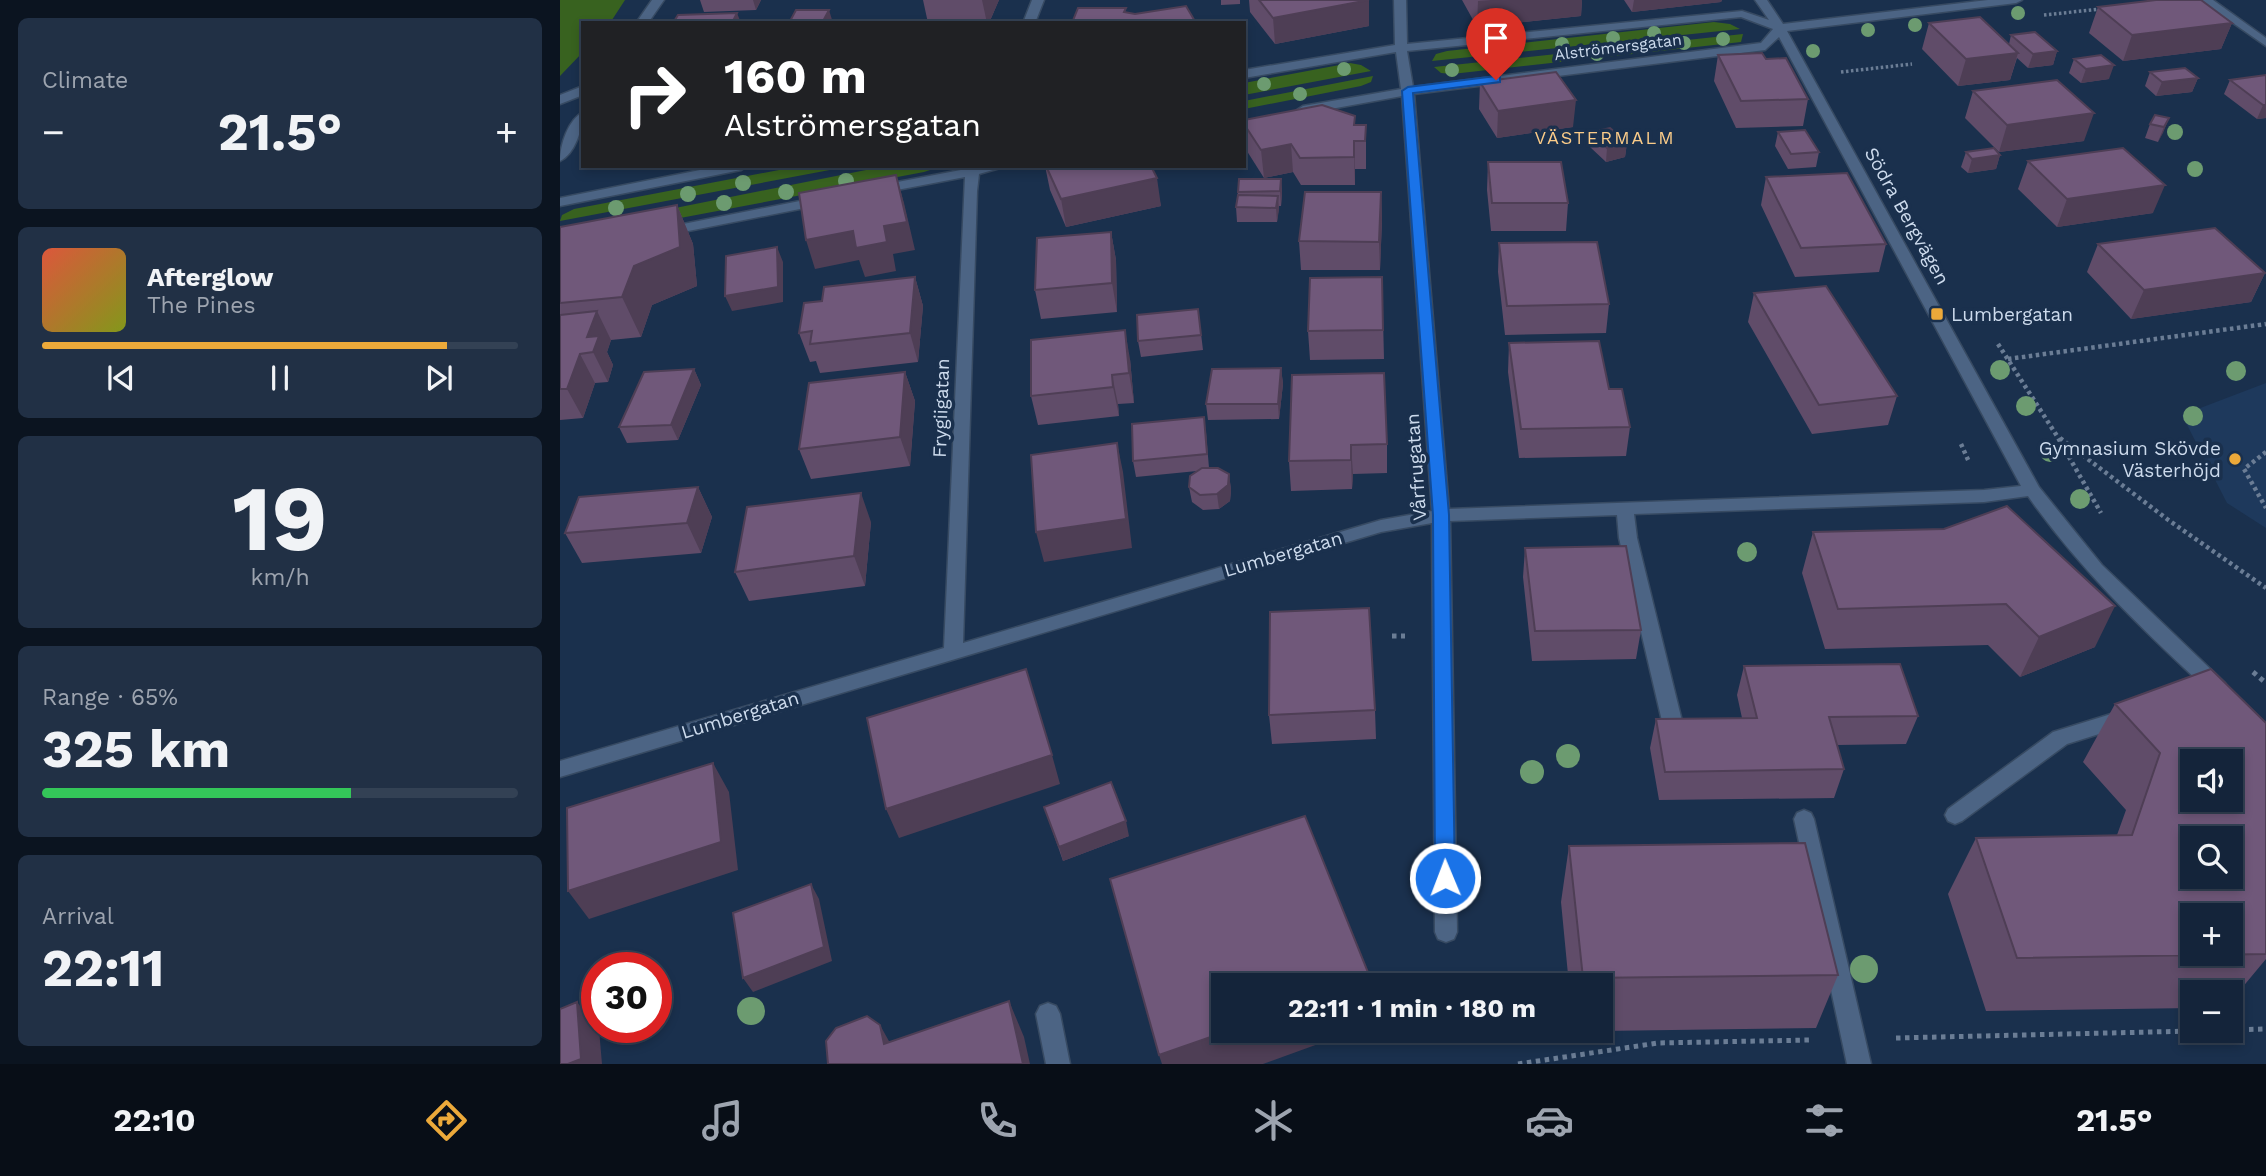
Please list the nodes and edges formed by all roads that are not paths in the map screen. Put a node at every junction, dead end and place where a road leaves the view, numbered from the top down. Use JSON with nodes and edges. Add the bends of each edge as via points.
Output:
{"nodes":[{"id":1,"x":658,"y":0,"type":"edge"},
{"id":2,"x":1038,"y":0,"type":"edge"},
{"id":3,"x":1400,"y":0,"type":"edge"},
{"id":4,"x":1761,"y":0,"type":"edge"},
{"id":5,"x":2016,"y":0,"type":"edge"},
{"id":6,"x":2206,"y":0,"type":"edge"},
{"id":7,"x":643,"y":21,"type":"edge"},
{"id":8,"x":1031,"y":21,"type":"edge"},
{"id":9,"x":1780,"y":28,"type":"junction"},
{"id":10,"x":2266,"y":43,"type":"edge"},
{"id":11,"x":1401,"y":48,"type":"junction"},
{"id":12,"x":1246,"y":74,"type":"edge"},
{"id":13,"x":581,"y":91,"type":"edge"},
{"id":14,"x":1408,"y":91,"type":"junction"},
{"id":15,"x":560,"y":100,"type":"edge"},
{"id":16,"x":1284,"y":114,"type":"edge"},
{"id":17,"x":581,"y":120,"type":"edge"},
{"id":18,"x":560,"y":157,"type":"edge"},
{"id":19,"x":731,"y":168,"type":"edge"},
{"id":20,"x":972,"y":169,"type":"edge"},
{"id":21,"x":560,"y":202,"type":"edge"},
{"id":22,"x":651,"y":234,"type":"edge"},
{"id":23,"x":2032,"y":490,"type":"junction"},
{"id":24,"x":1625,"y":507,"type":"junction"},
{"id":25,"x":1441,"y":515,"type":"junction"},
{"id":26,"x":953,"y":651,"type":"junction"},
{"id":27,"x":2196,"y":695,"type":"edge"},
{"id":28,"x":2149,"y":710,"type":"edge"},
{"id":29,"x":1672,"y":721,"type":"edge"},
{"id":30,"x":560,"y":769,"type":"edge"},
{"id":31,"x":1955,"y":815,"type":"dead end"},
{"id":32,"x":1804,"y":819,"type":"dead end"},
{"id":33,"x":1446,"y":932,"type":"dead end"},
{"id":34,"x":1048,"y":1014,"type":"dead end"},
{"id":35,"x":1058,"y":1064,"type":"edge"},
{"id":36,"x":1858,"y":1064,"type":"edge"}],
"edges":[{"from":1,"to":7,"type":"street"},
{"from":2,"to":8,"type":"street"},
{"from":3,"to":11,"type":"street","name":"Vårfrugatan"},
{"from":4,"to":9,"type":"street","name":"Södra Bergvägen"},
{"from":5,"to":9,"type":"street","name":"Alströmersgatan"},
{"from":6,"to":10,"type":"street"},
{"from":9,"to":11,"type":"street","name":"Alströmersgatan","via":[[1742,14]]},
{"from":9,"to":14,"type":"street","name":"Alströmersgatan","via":[[1765,46]]},
{"from":9,"to":23,"type":"street","name":"Södra Bergvägen"},
{"from":11,"to":12,"type":"street","name":"Alströmersgatan"},
{"from":11,"to":14,"type":"street","name":"Vårfrugatan"},
{"from":13,"to":15,"type":"street"},
{"from":14,"to":16,"type":"street","name":"Alströmersgatan"},
{"from":14,"to":25,"type":"street","name":"Vårfrugatan"},
{"from":17,"to":18,"type":"street"},
{"from":19,"to":21,"type":"street"},
{"from":20,"to":22,"type":"street"},
{"from":20,"to":26,"type":"street","name":"Frygiigatan"},
{"from":23,"to":24,"type":"street","name":"Lumbergatan","via":[[1984,496]]},
{"from":23,"to":27,"type":"street","name":"Södra Bergvägen","via":[[2058,529],[2105,582],[2222,692]]},
{"from":24,"to":25,"type":"street","name":"Lumbergatan"},
{"from":24,"to":29,"type":"street","via":[[1628,538]]},
{"from":25,"to":26,"type":"street","name":"Lumbergatan","via":[[1381,526]]},
{"from":25,"to":33,"type":"street","name":"Vårfrugatan"},
{"from":26,"to":30,"type":"street","name":"Lumbergatan"},
{"from":28,"to":31,"type":"street","via":[[2060,738]]},
{"from":32,"to":36,"type":"street"},
{"from":34,"to":35,"type":"street"}]}
